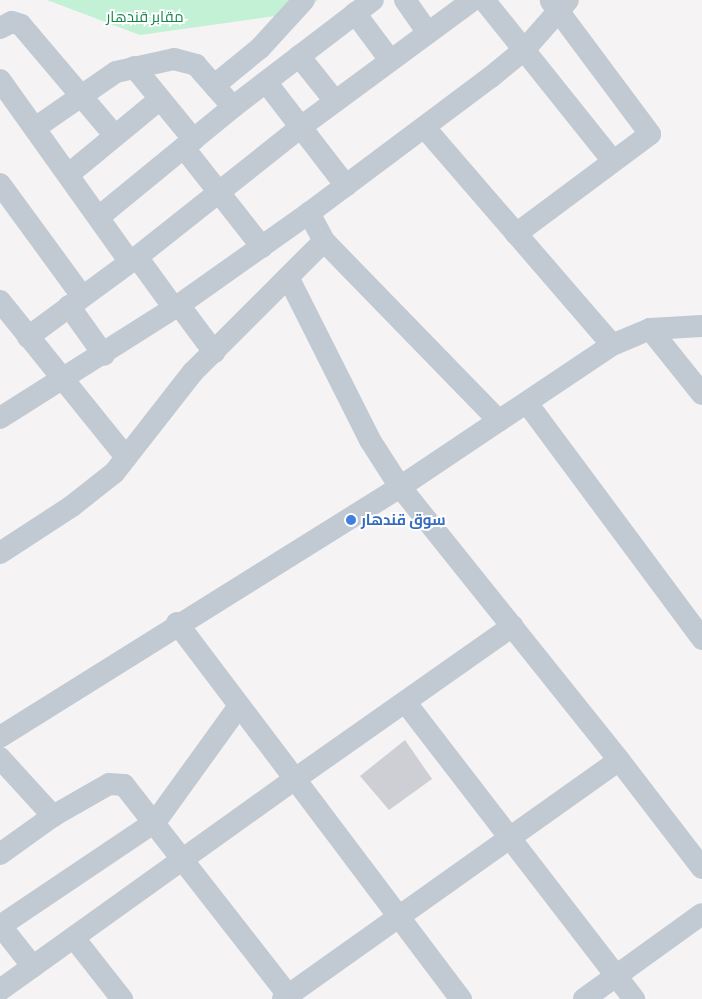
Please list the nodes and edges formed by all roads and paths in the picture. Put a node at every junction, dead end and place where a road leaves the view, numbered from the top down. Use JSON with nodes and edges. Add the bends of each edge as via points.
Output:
{"nodes":[{"id":1,"x":304,"y":0,"type":"edge"},
{"id":2,"x":405,"y":0,"type":"edge"},
{"id":3,"x":474,"y":0,"type":"edge"},
{"id":4,"x":484,"y":0,"type":"edge"},
{"id":5,"x":560,"y":4,"type":"edge"},
{"id":6,"x":364,"y":6,"type":"edge"},
{"id":7,"x":0,"y":28,"type":"edge"},
{"id":8,"x":428,"y":32,"type":"junction"},
{"id":9,"x":526,"y":49,"type":"junction"},
{"id":10,"x":299,"y":56,"type":"junction"},
{"id":11,"x":390,"y":60,"type":"junction"},
{"id":12,"x":134,"y":67,"type":"junction"},
{"id":13,"x":0,"y":80,"type":"edge"},
{"id":14,"x":266,"y":82,"type":"junction"},
{"id":15,"x":216,"y":84,"type":"junction"},
{"id":16,"x":81,"y":94,"type":"junction"},
{"id":17,"x":160,"y":99,"type":"junction"},
{"id":18,"x":335,"y":101,"type":"junction"},
{"id":19,"x":233,"y":107,"type":"junction"},
{"id":20,"x":302,"y":126,"type":"junction"},
{"id":21,"x":35,"y":128,"type":"junction"},
{"id":22,"x":425,"y":128,"type":"junction"},
{"id":23,"x":115,"y":136,"type":"junction"},
{"id":24,"x":189,"y":144,"type":"junction"},
{"id":25,"x":613,"y":162,"type":"junction"},
{"id":26,"x":69,"y":174,"type":"junction"},
{"id":27,"x":0,"y":184,"type":"edge"},
{"id":28,"x":346,"y":186,"type":"junction"},
{"id":29,"x":220,"y":192,"type":"junction"},
{"id":30,"x":309,"y":213,"type":"junction"},
{"id":31,"x":100,"y":216,"type":"junction"},
{"id":32,"x":516,"y":234,"type":"junction"},
{"id":33,"x":324,"y":241,"type":"junction"},
{"id":34,"x":262,"y":247,"type":"junction"},
{"id":35,"x":134,"y":260,"type":"junction"},
{"id":36,"x":288,"y":277,"type":"junction"},
{"id":37,"x":0,"y":301,"type":"edge"},
{"id":38,"x":76,"y":301,"type":"junction"},
{"id":39,"x":177,"y":306,"type":"junction"},
{"id":40,"x":702,"y":326,"type":"edge"},
{"id":41,"x":650,"y":329,"type":"junction"},
{"id":42,"x":28,"y":337,"type":"junction"},
{"id":43,"x":612,"y":345,"type":"junction"},
{"id":44,"x":214,"y":352,"type":"junction"},
{"id":45,"x":104,"y":355,"type":"junction"},
{"id":46,"x":62,"y":382,"type":"junction"},
{"id":47,"x":702,"y":394,"type":"edge"},
{"id":48,"x":527,"y":403,"type":"junction"},
{"id":49,"x":0,"y":418,"type":"edge"},
{"id":50,"x":499,"y":421,"type":"junction"},
{"id":51,"x":126,"y":456,"type":"junction"},
{"id":52,"x":400,"y":487,"type":"junction"},
{"id":53,"x":0,"y":553,"type":"edge"},
{"id":54,"x":177,"y":623,"type":"junction"},
{"id":55,"x":513,"y":626,"type":"junction"},
{"id":56,"x":702,"y":639,"type":"edge"},
{"id":57,"x":406,"y":703,"type":"junction"},
{"id":58,"x":239,"y":706,"type":"junction"},
{"id":59,"x":0,"y":737,"type":"edge"},
{"id":60,"x":0,"y":758,"type":"edge"},
{"id":61,"x":618,"y":760,"type":"junction"},
{"id":62,"x":294,"y":779,"type":"junction"},
{"id":63,"x":53,"y":816,"type":"junction"},
{"id":64,"x":156,"y":821,"type":"junction"},
{"id":65,"x":510,"y":835,"type":"junction"},
{"id":66,"x":0,"y":854,"type":"edge"},
{"id":67,"x":184,"y":858,"type":"junction"},
{"id":68,"x":702,"y":868,"type":"edge"},
{"id":69,"x":702,"y":914,"type":"edge"},
{"id":70,"x":399,"y":916,"type":"junction"},
{"id":71,"x":0,"y":925,"type":"edge"},
{"id":72,"x":74,"y":938,"type":"junction"},
{"id":73,"x":33,"y":967,"type":"junction"},
{"id":74,"x":616,"y":976,"type":"junction"},
{"id":75,"x":0,"y":990,"type":"edge"},
{"id":76,"x":287,"y":998,"type":"edge"},
{"id":77,"x":122,"y":999,"type":"edge"},
{"id":78,"x":461,"y":999,"type":"edge"},
{"id":79,"x":584,"y":999,"type":"edge"},
{"id":80,"x":634,"y":999,"type":"edge"}],
"edges":[{"from":1,"to":15,"type":"street","via":[[260,48]]},
{"from":2,"to":8,"type":"street"},
{"from":3,"to":8,"type":"street"},
{"from":4,"to":9,"type":"street"},
{"from":5,"to":9,"type":"street"},
{"from":5,"to":25,"type":"street","via":[[649,130],[647,138]]},
{"from":6,"to":10,"type":"street"},
{"from":6,"to":11,"type":"street"},
{"from":7,"to":16,"type":"street","via":[[17,21]]},
{"from":8,"to":11,"type":"street"},
{"from":9,"to":22,"type":"street"},
{"from":9,"to":25,"type":"street"},
{"from":10,"to":14,"type":"street"},
{"from":10,"to":18,"type":"street"},
{"from":11,"to":18,"type":"street"},
{"from":12,"to":15,"type":"street","via":[[183,59],[196,65]]},
{"from":12,"to":16,"type":"street","via":[[116,72]]},
{"from":12,"to":17,"type":"street"},
{"from":13,"to":21,"type":"street"},
{"from":14,"to":19,"type":"street"},
{"from":14,"to":20,"type":"street"},
{"from":15,"to":19,"type":"street"},
{"from":16,"to":21,"type":"street"},
{"from":16,"to":23,"type":"street"},
{"from":17,"to":23,"type":"street"},
{"from":17,"to":24,"type":"street"},
{"from":18,"to":20,"type":"street"},
{"from":19,"to":24,"type":"street"},
{"from":20,"to":28,"type":"street"},
{"from":20,"to":29,"type":"street"},
{"from":21,"to":26,"type":"street"},
{"from":22,"to":28,"type":"street"},
{"from":22,"to":32,"type":"street"},
{"from":23,"to":26,"type":"street"},
{"from":24,"to":29,"type":"street"},
{"from":24,"to":31,"type":"street"},
{"from":25,"to":32,"type":"street"},
{"from":26,"to":31,"type":"street"},
{"from":27,"to":38,"type":"street"},
{"from":28,"to":30,"type":"street"},
{"from":29,"to":34,"type":"street"},
{"from":29,"to":35,"type":"street"},
{"from":30,"to":33,"type":"street"},
{"from":30,"to":34,"type":"street"},
{"from":31,"to":35,"type":"street"},
{"from":32,"to":43,"type":"street"},
{"from":33,"to":36,"type":"street"},
{"from":33,"to":50,"type":"street"},
{"from":34,"to":39,"type":"street"},
{"from":35,"to":38,"type":"street"},
{"from":35,"to":39,"type":"street"},
{"from":36,"to":44,"type":"street"},
{"from":36,"to":52,"type":"street","via":[[370,440]]},
{"from":37,"to":42,"type":"street"},
{"from":38,"to":42,"type":"street"},
{"from":38,"to":45,"type":"street"},
{"from":39,"to":44,"type":"street"},
{"from":39,"to":45,"type":"street"},
{"from":40,"to":41,"type":"street"},
{"from":41,"to":43,"type":"street"},
{"from":41,"to":47,"type":"street"},
{"from":42,"to":46,"type":"street"},
{"from":43,"to":48,"type":"street"},
{"from":44,"to":51,"type":"street","via":[[171,398]]},
{"from":45,"to":46,"type":"street"},
{"from":46,"to":49,"type":"street"},
{"from":46,"to":51,"type":"street"},
{"from":48,"to":50,"type":"street"},
{"from":48,"to":56,"type":"street"},
{"from":50,"to":52,"type":"street"},
{"from":51,"to":53,"type":"street","via":[[97,489]]},
{"from":52,"to":54,"type":"street"},
{"from":52,"to":55,"type":"street"},
{"from":54,"to":58,"type":"street"},
{"from":54,"to":59,"type":"street"},
{"from":55,"to":57,"type":"street"},
{"from":55,"to":61,"type":"street"},
{"from":57,"to":62,"type":"street"},
{"from":57,"to":65,"type":"street"},
{"from":58,"to":62,"type":"street"},
{"from":58,"to":64,"type":"street"},
{"from":60,"to":63,"type":"street"},
{"from":61,"to":65,"type":"street"},
{"from":61,"to":68,"type":"street"},
{"from":62,"to":67,"type":"street"},
{"from":62,"to":70,"type":"street"},
{"from":63,"to":64,"type":"street","via":[[108,784],[124,784]]},
{"from":63,"to":66,"type":"street"},
{"from":64,"to":67,"type":"street"},
{"from":64,"to":71,"type":"street"},
{"from":65,"to":70,"type":"street"},
{"from":65,"to":74,"type":"street"},
{"from":67,"to":72,"type":"street"},
{"from":67,"to":76,"type":"street"},
{"from":69,"to":74,"type":"street"},
{"from":70,"to":76,"type":"street"},
{"from":70,"to":78,"type":"street"},
{"from":71,"to":73,"type":"street"},
{"from":72,"to":73,"type":"street"},
{"from":72,"to":77,"type":"street"},
{"from":73,"to":75,"type":"street"},
{"from":74,"to":79,"type":"street"},
{"from":74,"to":80,"type":"street"}]}
